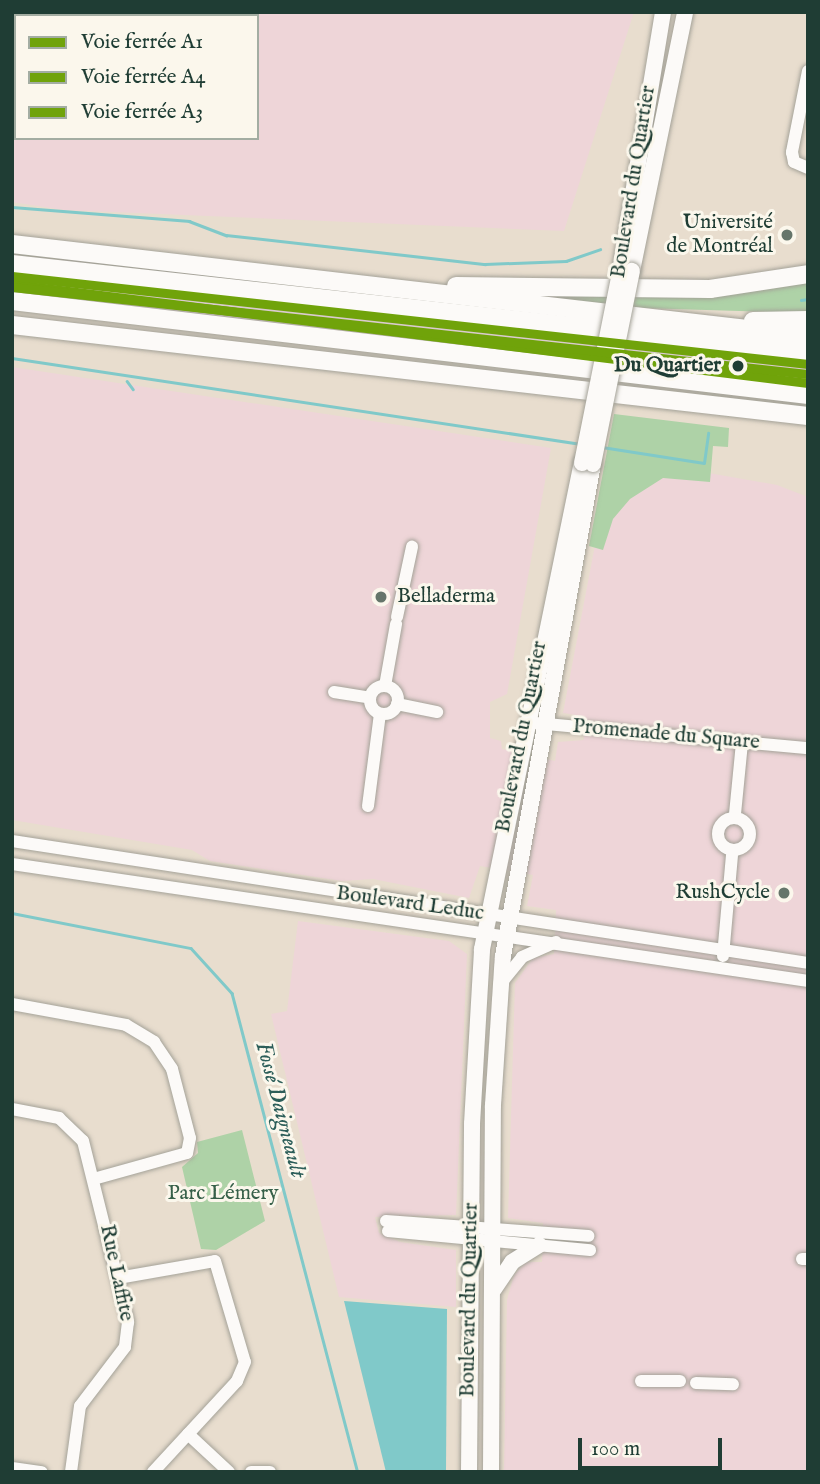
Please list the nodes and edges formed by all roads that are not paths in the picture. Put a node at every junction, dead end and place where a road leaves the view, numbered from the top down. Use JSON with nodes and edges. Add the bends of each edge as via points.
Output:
{"nodes":[{"id":1,"x":663,"y":12,"type":"edge"},
{"id":2,"x":685,"y":12,"type":"edge"},
{"id":3,"x":808,"y":71,"type":"edge"},
{"id":4,"x":808,"y":168,"type":"edge"},
{"id":5,"x":12,"y":244,"type":"edge"},
{"id":6,"x":12,"y":264,"type":"edge"},
{"id":7,"x":626,"y":271,"type":"junction"},
{"id":8,"x":808,"y":274,"type":"edge"},
{"id":9,"x":373,"y":286,"type":"junction"},
{"id":10,"x":12,"y":301,"type":"edge"},
{"id":11,"x":808,"y":320,"type":"edge"},
{"id":12,"x":683,"y":321,"type":"junction"},
{"id":13,"x":12,"y":325,"type":"edge"},
{"id":14,"x":808,"y":336,"type":"edge"},
{"id":15,"x":808,"y":352,"type":"edge"},
{"id":16,"x":808,"y":395,"type":"edge"},
{"id":17,"x":808,"y":416,"type":"edge"},
{"id":18,"x":587,"y":464,"type":"junction"},
{"id":19,"x":411,"y":547,"type":"dead end"},
{"id":20,"x":385,"y":686,"type":"junction"},
{"id":21,"x":334,"y":692,"type":"dead end"},
{"id":22,"x":370,"y":698,"type":"junction"},
{"id":23,"x":397,"y":704,"type":"junction"},
{"id":24,"x":437,"y":712,"type":"dead end"},
{"id":25,"x":380,"y":714,"type":"junction"},
{"id":26,"x":524,"y":721,"type":"junction"},
{"id":27,"x":546,"y":724,"type":"junction"},
{"id":28,"x":742,"y":742,"type":"junction"},
{"id":29,"x":808,"y":748,"type":"edge"},
{"id":30,"x":368,"y":806,"type":"dead end"},
{"id":31,"x":736,"y":814,"type":"junction"},
{"id":32,"x":12,"y":841,"type":"edge"},
{"id":33,"x":732,"y":855,"type":"junction"},
{"id":34,"x":12,"y":864,"type":"edge"},
{"id":35,"x":487,"y":914,"type":"junction"},
{"id":36,"x":508,"y":917,"type":"junction"},
{"id":37,"x":484,"y":932,"type":"junction"},
{"id":38,"x":506,"y":934,"type":"junction"},
{"id":39,"x":557,"y":942,"type":"junction"},
{"id":40,"x":724,"y":950,"type":"junction"},
{"id":41,"x":808,"y":963,"type":"edge"},
{"id":42,"x":722,"y":968,"type":"junction"},
{"id":43,"x":808,"y":981,"type":"edge"},
{"id":44,"x":500,"y":985,"type":"junction"},
{"id":45,"x":12,"y":1004,"type":"edge"},
{"id":46,"x":12,"y":1109,"type":"edge"},
{"id":47,"x":94,"y":1179,"type":"junction"},
{"id":48,"x":387,"y":1226,"type":"dead end"},
{"id":49,"x":471,"y":1232,"type":"junction"},
{"id":50,"x":493,"y":1235,"type":"junction"},
{"id":51,"x":540,"y":1245,"type":"junction"},
{"id":52,"x":118,"y":1278,"type":"junction"},
{"id":53,"x":492,"y":1292,"type":"junction"},
{"id":54,"x":641,"y":1381,"type":"dead end"},
{"id":55,"x":680,"y":1381,"type":"dead end"},
{"id":56,"x":695,"y":1383,"type":"dead end"},
{"id":57,"x":733,"y":1384,"type":"dead end"},
{"id":58,"x":188,"y":1434,"type":"junction"},
{"id":59,"x":12,"y":1468,"type":"edge"},
{"id":60,"x":42,"y":1472,"type":"edge"},
{"id":61,"x":71,"y":1472,"type":"edge"},
{"id":62,"x":153,"y":1472,"type":"edge"},
{"id":63,"x":229,"y":1472,"type":"edge"},
{"id":64,"x":251,"y":1472,"type":"edge"},
{"id":65,"x":271,"y":1472,"type":"edge"},
{"id":66,"x":469,"y":1472,"type":"edge"},
{"id":67,"x":491,"y":1472,"type":"edge"}],
"edges":[{"from":1,"to":7,"type":"main road","name":"Boulevard du Quartier"},
{"from":2,"to":7,"type":"main road","name":"Boulevard du Quartier"},
{"from":3,"to":4,"type":"street","via":[[792,152],[794,162]]},
{"from":5,"to":9,"type":"highway"},
{"from":6,"to":15,"type":"highway"},
{"from":7,"to":18,"type":"main road","name":"Boulevard du Quartier","bridge":true},
{"from":8,"to":9,"type":"highway","via":[[710,289]]},
{"from":9,"to":12,"type":"highway"},
{"from":10,"to":16,"type":"highway"},
{"from":11,"to":12,"type":"highway"},
{"from":12,"to":14,"type":"highway"},
{"from":13,"to":17,"type":"highway"},
{"from":18,"to":26,"type":"main road","name":"Boulevard du Quartier"},
{"from":18,"to":27,"type":"main road","name":"Boulevard du Quartier"},
{"from":19,"to":20,"type":"street"},
{"from":20,"to":22,"type":"street"},
{"from":20,"to":23,"type":"street","via":[[396,693]]},
{"from":21,"to":22,"type":"street"},
{"from":22,"to":25,"type":"street"},
{"from":23,"to":24,"type":"street"},
{"from":23,"to":25,"type":"street"},
{"from":25,"to":30,"type":"street"},
{"from":26,"to":27,"type":"street","name":"Promenade du Square"},
{"from":26,"to":35,"type":"main road","name":"Boulevard du Quartier"},
{"from":27,"to":28,"type":"street","name":"Promenade du Square"},
{"from":27,"to":36,"type":"main road","name":"Boulevard du Quartier"},
{"from":28,"to":29,"type":"street","name":"Promenade du Square"},
{"from":28,"to":31,"type":"street"},
{"from":31,"to":33,"type":"street","via":[[721,834]]},
{"from":31,"to":33,"type":"street","via":[[745,823],[746,839]]},
{"from":32,"to":35,"type":"street","name":"Boulevard Leduc"},
{"from":33,"to":40,"type":"street"},
{"from":34,"to":37,"type":"street","name":"Boulevard Leduc","via":[[215,899]]},
{"from":35,"to":36,"type":"street","name":"Boulevard Leduc"},
{"from":35,"to":37,"type":"main road","name":"Boulevard du Quartier"},
{"from":36,"to":38,"type":"main road","name":"Boulevard du Quartier"},
{"from":36,"to":40,"type":"street","name":"Boulevard Leduc"},
{"from":37,"to":38,"type":"street","name":"Boulevard Leduc"},
{"from":37,"to":49,"type":"main road","name":"Boulevard du Quartier","via":[[474,1041]]},
{"from":38,"to":39,"type":"street","name":"Boulevard Leduc"},
{"from":38,"to":44,"type":"main road","name":"Boulevard du Quartier"},
{"from":39,"to":42,"type":"street","name":"Boulevard Leduc"},
{"from":39,"to":44,"type":"street","via":[[522,957]]},
{"from":40,"to":41,"type":"street","name":"Boulevard Leduc"},
{"from":40,"to":42,"type":"street"},
{"from":42,"to":43,"type":"street","name":"Boulevard Leduc"},
{"from":44,"to":50,"type":"main road","name":"Boulevard du Quartier"},
{"from":45,"to":47,"type":"street","via":[[126,1025],[154,1042],[172,1069],[190,1138],[187,1153]]},
{"from":46,"to":47,"type":"street","name":"Rue Laffite","via":[[71,1125],[83,1141]]},
{"from":47,"to":52,"type":"street","name":"Rue Laffite"},
{"from":48,"to":49,"type":"street"},
{"from":49,"to":50,"type":"street"},
{"from":49,"to":66,"type":"main road","name":"Boulevard du Quartier"},
{"from":50,"to":51,"type":"street"},
{"from":50,"to":51,"type":"street","via":[[589,1243]]},
{"from":50,"to":53,"type":"main road","name":"Boulevard du Quartier"},
{"from":51,"to":53,"type":"main road","via":[[508,1266]]},
{"from":52,"to":58,"type":"street","via":[[200,1259],[221,1268],[246,1365]]},
{"from":52,"to":61,"type":"street","name":"Rue Laffite","via":[[127,1341],[83,1400]]},
{"from":53,"to":67,"type":"main road","name":"Boulevard du Quartier"},
{"from":54,"to":55,"type":"street"},
{"from":56,"to":57,"type":"street"},
{"from":58,"to":62,"type":"street"},
{"from":58,"to":63,"type":"street"},
{"from":59,"to":60,"type":"street"},
{"from":64,"to":65,"type":"street"}]}
